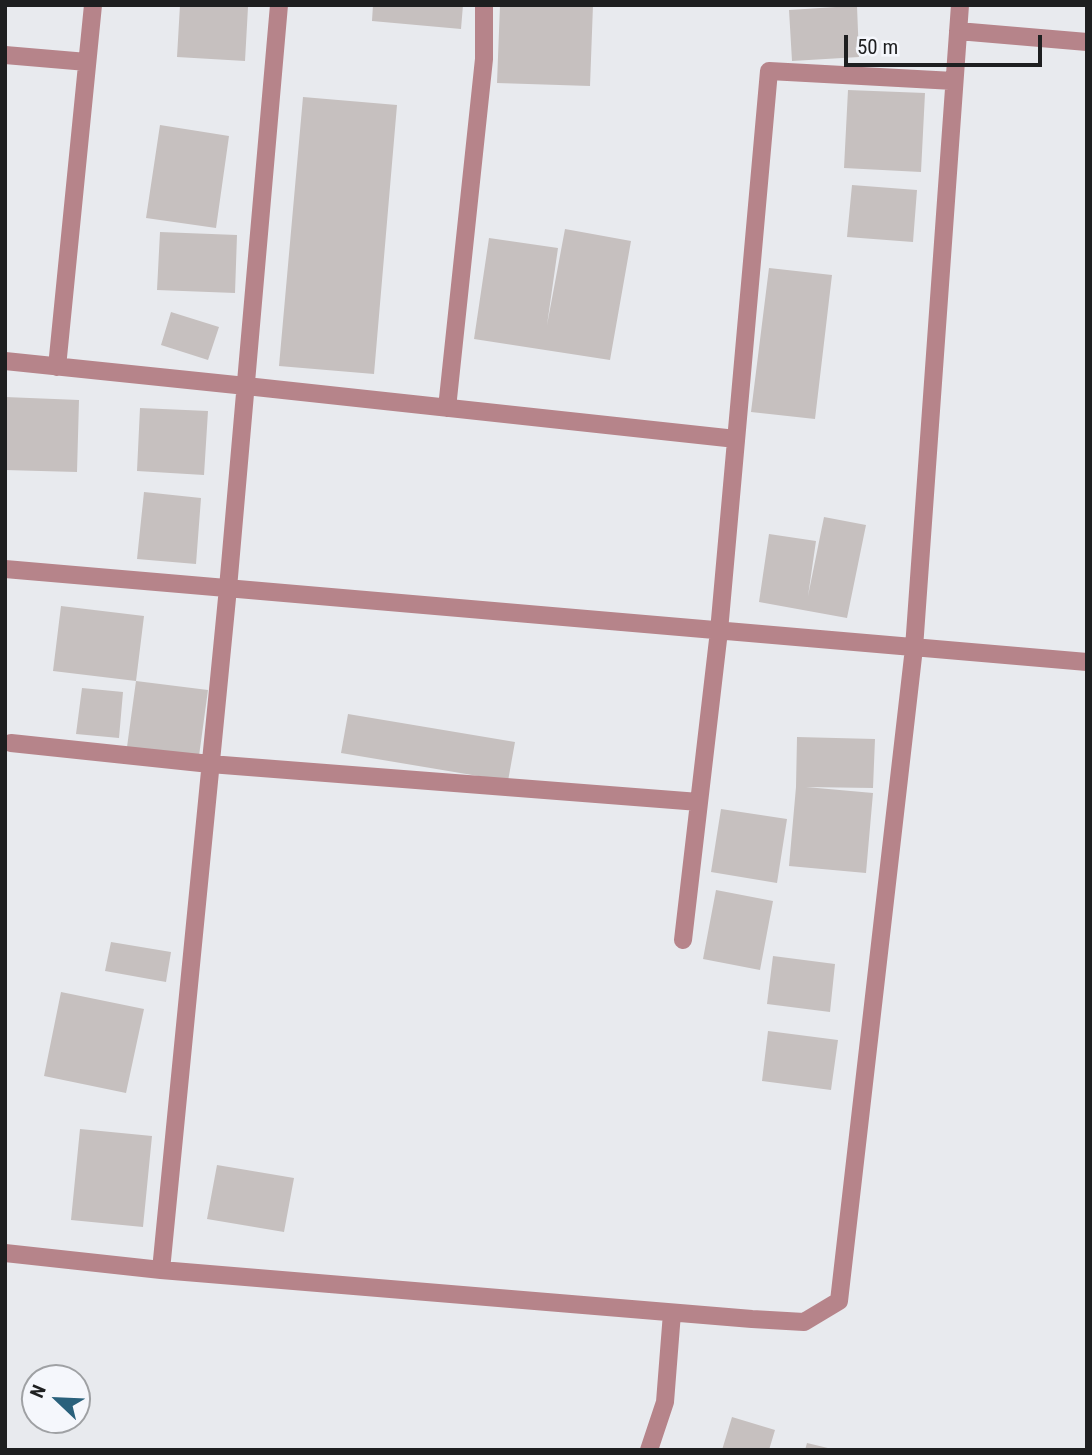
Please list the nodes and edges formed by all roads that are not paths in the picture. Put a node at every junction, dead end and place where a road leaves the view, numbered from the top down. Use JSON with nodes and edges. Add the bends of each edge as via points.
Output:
{"nodes":[{"id":1,"x":93,"y":5,"type":"edge"},
{"id":2,"x":279,"y":5,"type":"edge"},
{"id":3,"x":484,"y":5,"type":"edge"},
{"id":4,"x":960,"y":5,"type":"edge"},
{"id":5,"x":958,"y":31,"type":"junction"},
{"id":6,"x":1087,"y":42,"type":"edge"},
{"id":7,"x":5,"y":55,"type":"edge"},
{"id":8,"x":87,"y":62,"type":"junction"},
{"id":9,"x":954,"y":81,"type":"junction"},
{"id":10,"x":5,"y":362,"type":"edge"},
{"id":11,"x":57,"y":367,"type":"junction"},
{"id":12,"x":246,"y":386,"type":"junction"},
{"id":13,"x":447,"y":408,"type":"junction"},
{"id":14,"x":736,"y":439,"type":"junction"},
{"id":15,"x":5,"y":569,"type":"edge"},
{"id":16,"x":228,"y":588,"type":"junction"},
{"id":17,"x":719,"y":631,"type":"junction"},
{"id":18,"x":914,"y":648,"type":"junction"},
{"id":19,"x":1087,"y":662,"type":"edge"},
{"id":20,"x":11,"y":743,"type":"dead end"},
{"id":21,"x":210,"y":764,"type":"junction"},
{"id":22,"x":699,"y":802,"type":"junction"},
{"id":23,"x":683,"y":940,"type":"dead end"},
{"id":24,"x":5,"y":1253,"type":"edge"},
{"id":25,"x":161,"y":1270,"type":"junction"},
{"id":26,"x":672,"y":1313,"type":"junction"},
{"id":27,"x":649,"y":1450,"type":"edge"}],
"edges":[{"from":1,"to":8,"type":"street"},
{"from":2,"to":12,"type":"street"},
{"from":3,"to":13,"type":"street","via":[[484,59]]},
{"from":4,"to":5,"type":"street"},
{"from":5,"to":6,"type":"street"},
{"from":5,"to":9,"type":"street"},
{"from":7,"to":8,"type":"street"},
{"from":8,"to":11,"type":"street"},
{"from":9,"to":14,"type":"street","via":[[769,71]]},
{"from":9,"to":18,"type":"street"},
{"from":10,"to":11,"type":"street"},
{"from":11,"to":12,"type":"street"},
{"from":12,"to":13,"type":"street"},
{"from":12,"to":16,"type":"street"},
{"from":13,"to":14,"type":"street"},
{"from":14,"to":17,"type":"street"},
{"from":15,"to":16,"type":"street"},
{"from":16,"to":17,"type":"street"},
{"from":16,"to":21,"type":"street"},
{"from":17,"to":18,"type":"street"},
{"from":17,"to":22,"type":"street"},
{"from":18,"to":19,"type":"street"},
{"from":18,"to":26,"type":"street","via":[[839,1301],[804,1322]]},
{"from":20,"to":21,"type":"street"},
{"from":21,"to":22,"type":"street"},
{"from":21,"to":25,"type":"street"},
{"from":22,"to":23,"type":"street"},
{"from":24,"to":25,"type":"street"},
{"from":25,"to":26,"type":"street"},
{"from":26,"to":27,"type":"street","via":[[665,1402]]}]}
